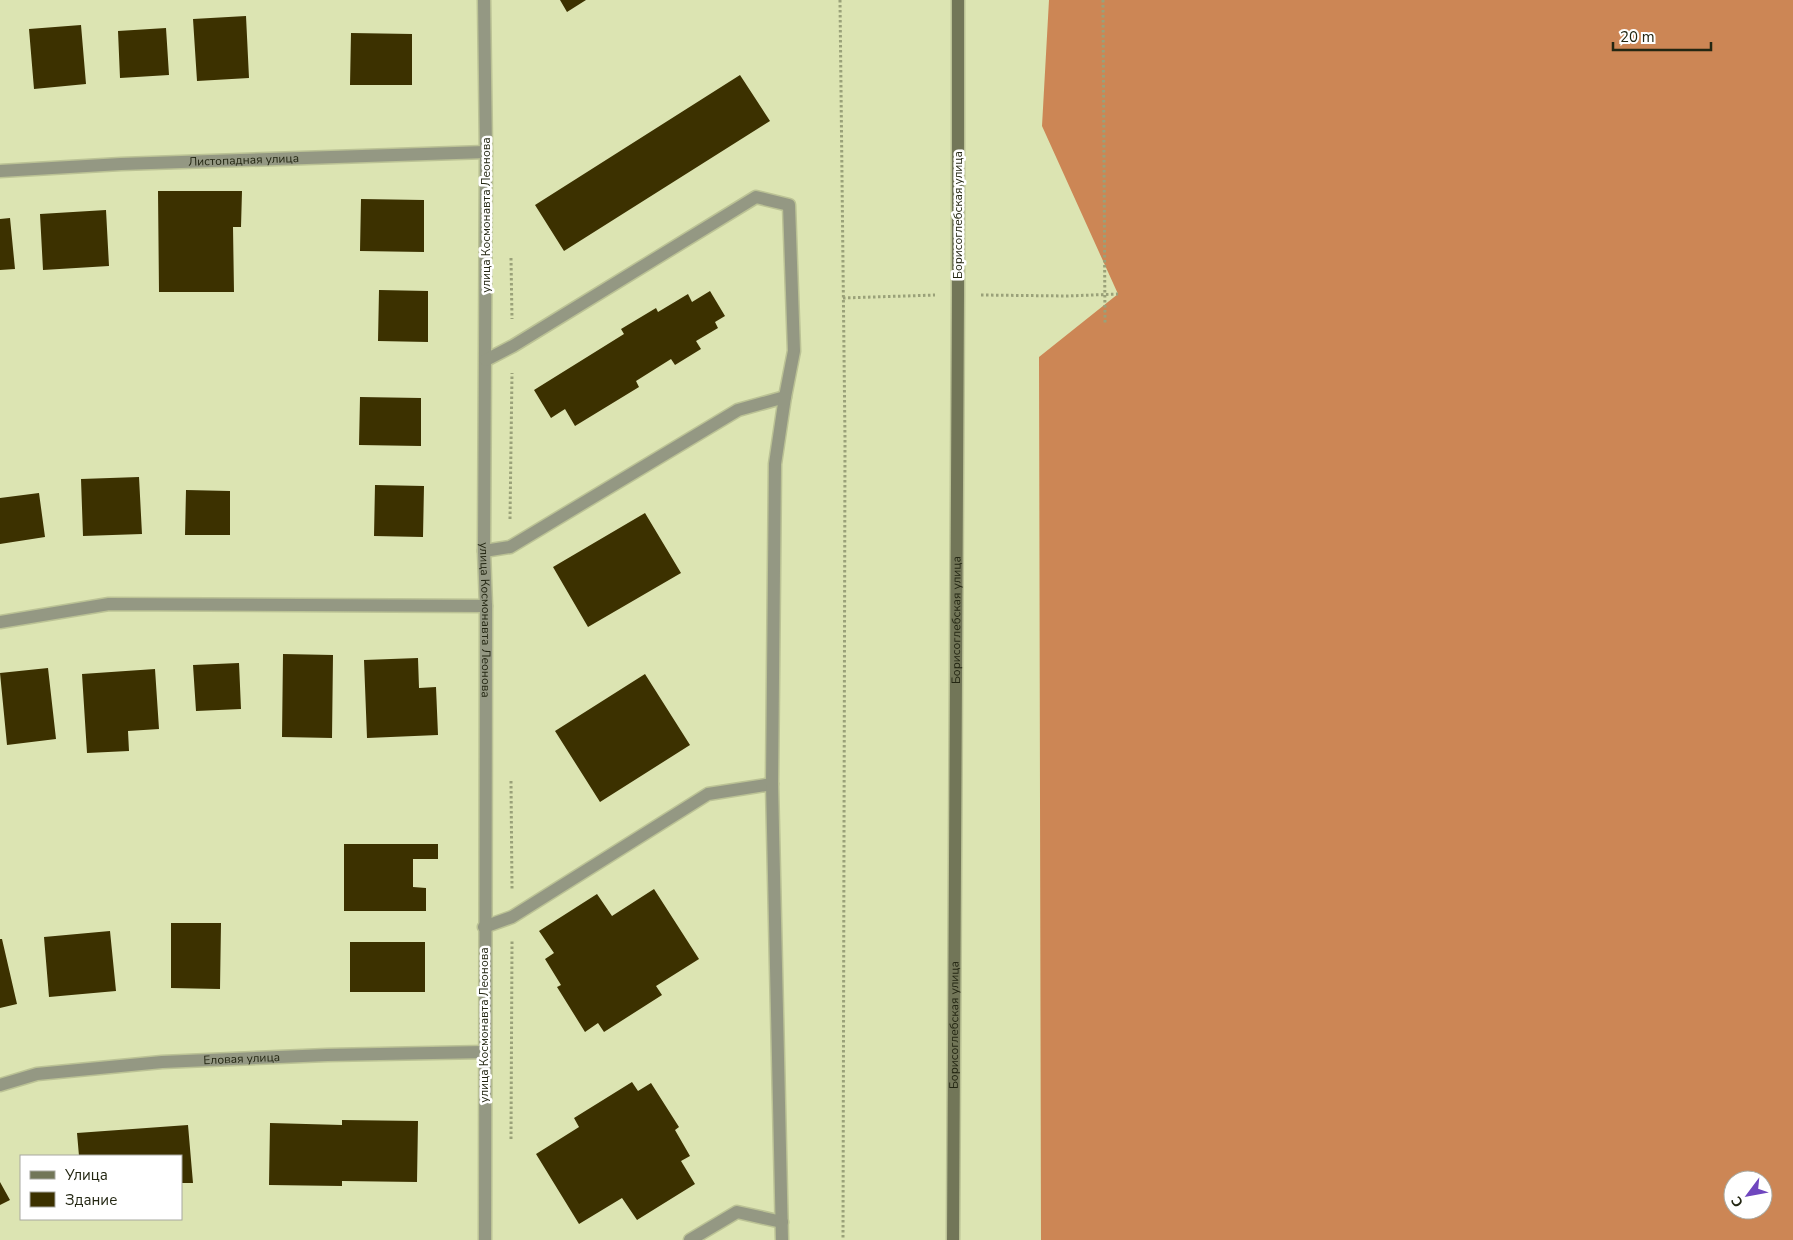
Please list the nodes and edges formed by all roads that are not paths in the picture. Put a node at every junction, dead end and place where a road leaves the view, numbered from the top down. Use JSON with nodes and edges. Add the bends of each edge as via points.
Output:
{"nodes":[{"id":1,"x":484,"y":0,"type":"edge"},
{"id":2,"x":958,"y":0,"type":"edge"},
{"id":3,"x":486,"y":152,"type":"junction"},
{"id":4,"x":0,"y":171,"type":"edge"},
{"id":5,"x":486,"y":360,"type":"junction"},
{"id":6,"x":785,"y":397,"type":"junction"},
{"id":7,"x":484,"y":551,"type":"junction"},
{"id":8,"x":486,"y":606,"type":"junction"},
{"id":9,"x":0,"y":622,"type":"edge"},
{"id":10,"x":772,"y":784,"type":"junction"},
{"id":11,"x":484,"y":927,"type":"junction"},
{"id":12,"x":484,"y":1052,"type":"junction"},
{"id":13,"x":0,"y":1085,"type":"edge"},
{"id":14,"x":782,"y":1222,"type":"junction"},
{"id":15,"x":485,"y":1240,"type":"edge"},
{"id":16,"x":690,"y":1240,"type":"edge"},
{"id":17,"x":782,"y":1240,"type":"edge"},
{"id":18,"x":953,"y":1240,"type":"edge"}],
"edges":[{"from":1,"to":3,"type":"street","name":"улица Космонавта Леонова"},
{"from":2,"to":18,"type":"street","name":"Борисоглебская улица"},
{"from":3,"to":4,"type":"street","name":"Листопадная улица"},
{"from":3,"to":5,"type":"street","name":"улица Космонавта Леонова"},
{"from":5,"to":6,"type":"street","via":[[756,197],[789,205],[794,352]]},
{"from":5,"to":7,"type":"street","name":"улица Космонавта Леонова"},
{"from":6,"to":7,"type":"street","via":[[738,410],[510,546]]},
{"from":6,"to":10,"type":"street","via":[[775,464]]},
{"from":7,"to":8,"type":"street","name":"улица Космонавта Леонова"},
{"from":8,"to":9,"type":"street","via":[[110,604]]},
{"from":8,"to":11,"type":"street","name":"улица Космонавта Леонова"},
{"from":10,"to":11,"type":"street","via":[[708,794],[512,917]]},
{"from":10,"to":14,"type":"street"},
{"from":11,"to":12,"type":"street","name":"улица Космонавта Леонова"},
{"from":12,"to":13,"type":"street","name":"Еловая улица","via":[[162,1062],[37,1074]]},
{"from":12,"to":15,"type":"street","name":"улица Космонавта Леонова"},
{"from":14,"to":16,"type":"street","via":[[737,1212]]},
{"from":14,"to":17,"type":"street"}]}
